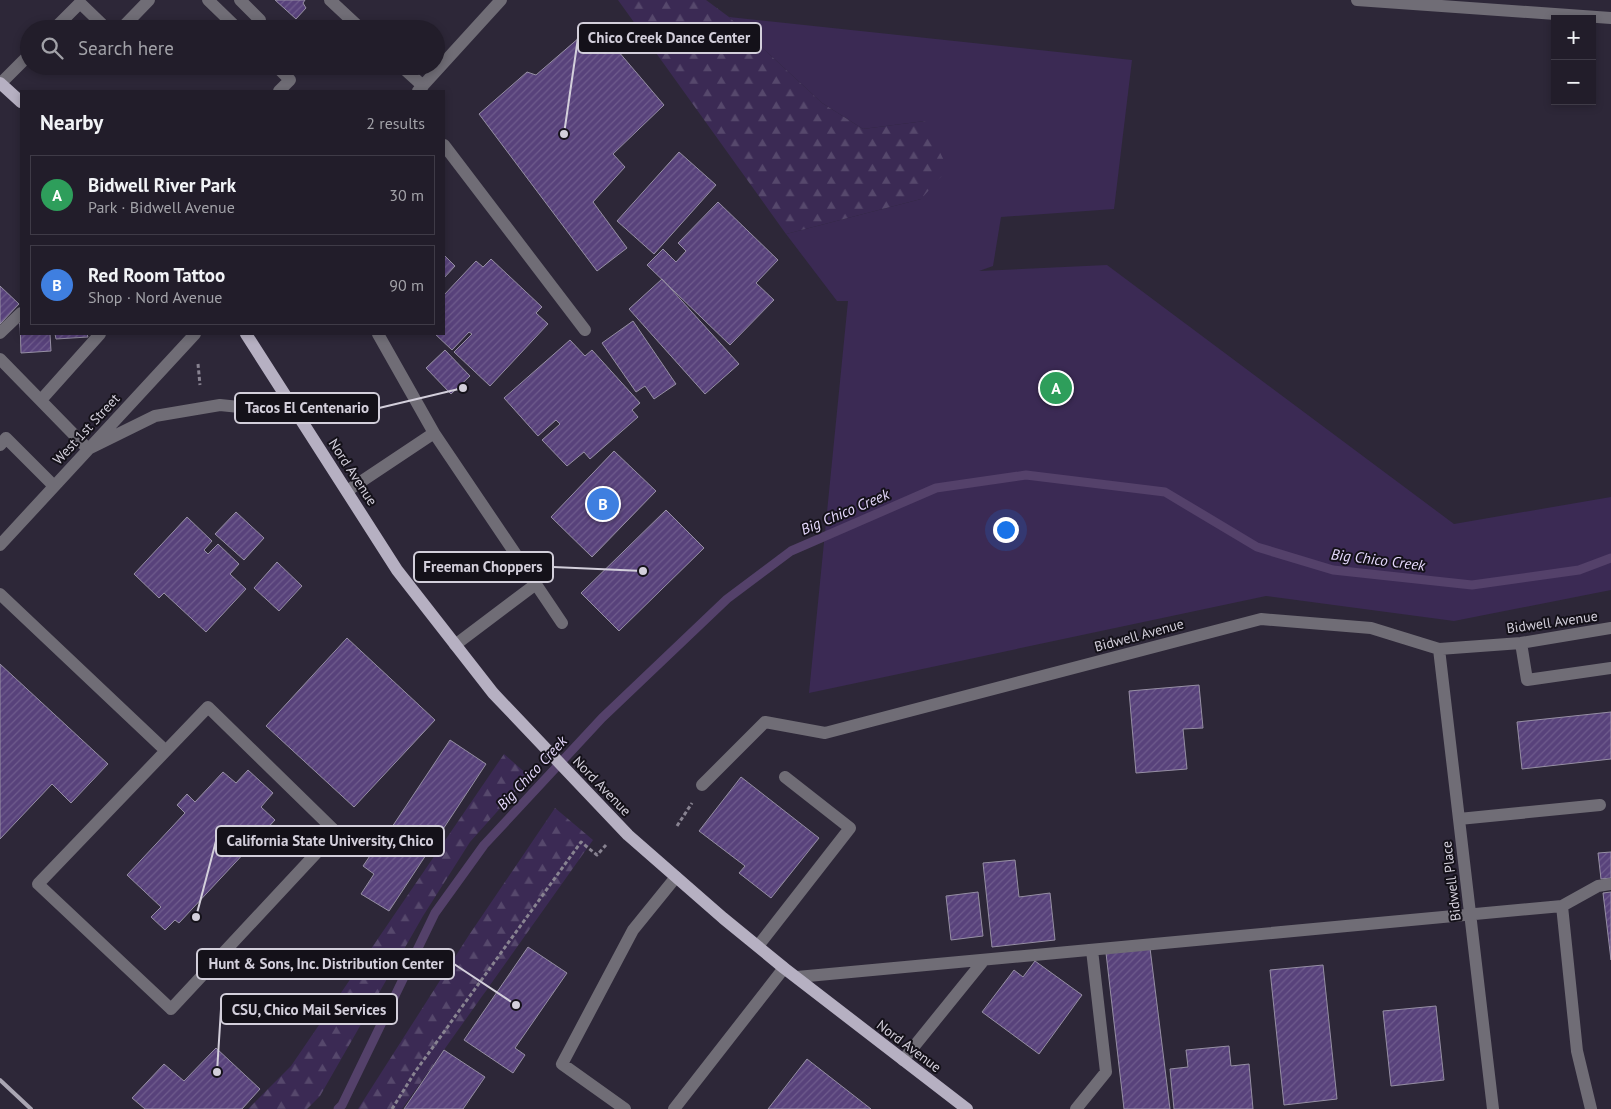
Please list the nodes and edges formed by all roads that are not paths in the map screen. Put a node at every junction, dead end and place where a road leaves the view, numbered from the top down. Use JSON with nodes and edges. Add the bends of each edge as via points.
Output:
{"nodes":[{"id":1,"x":149,"y":0,"type":"edge"},
{"id":2,"x":208,"y":0,"type":"edge"},
{"id":3,"x":240,"y":0,"type":"edge"},
{"id":4,"x":330,"y":0,"type":"edge"},
{"id":5,"x":501,"y":0,"type":"edge"},
{"id":6,"x":1357,"y":0,"type":"edge"},
{"id":7,"x":1611,"y":18,"type":"edge"},
{"id":8,"x":63,"y":20,"type":"edge"},
{"id":9,"x":98,"y":20,"type":"edge"},
{"id":10,"x":130,"y":20,"type":"edge"},
{"id":11,"x":229,"y":20,"type":"edge"},
{"id":12,"x":253,"y":20,"type":"edge"},
{"id":13,"x":351,"y":20,"type":"edge"},
{"id":14,"x":445,"y":62,"type":"edge"},
{"id":15,"x":20,"y":63,"type":"edge"},
{"id":16,"x":285,"y":75,"type":"edge"},
{"id":17,"x":408,"y":75,"type":"edge"},
{"id":18,"x":433,"y":75,"type":"edge"},
{"id":19,"x":0,"y":84,"type":"edge"},
{"id":20,"x":420,"y":89,"type":"edge"},
{"id":21,"x":280,"y":90,"type":"edge"},
{"id":22,"x":20,"y":101,"type":"edge"},
{"id":23,"x":445,"y":146,"type":"edge"},
{"id":24,"x":20,"y":314,"type":"edge"},
{"id":25,"x":585,"y":330,"type":"dead end"},
{"id":26,"x":0,"y":333,"type":"edge"},
{"id":27,"x":99,"y":335,"type":"edge"},
{"id":28,"x":193,"y":335,"type":"edge"},
{"id":29,"x":247,"y":335,"type":"edge"},
{"id":30,"x":379,"y":335,"type":"edge"},
{"id":31,"x":0,"y":359,"type":"edge"},
{"id":32,"x":41,"y":400,"type":"junction"},
{"id":33,"x":296,"y":412,"type":"junction"},
{"id":34,"x":434,"y":433,"type":"junction"},
{"id":35,"x":2,"y":439,"type":"edge"},
{"id":36,"x":88,"y":449,"type":"junction"},
{"id":37,"x":54,"y":486,"type":"junction"},
{"id":38,"x":347,"y":491,"type":"junction"},
{"id":39,"x":0,"y":544,"type":"edge"},
{"id":40,"x":536,"y":584,"type":"junction"},
{"id":41,"x":0,"y":594,"type":"edge"},
{"id":42,"x":562,"y":623,"type":"dead end"},
{"id":43,"x":1611,"y":628,"type":"edge"},
{"id":44,"x":1521,"y":643,"type":"junction"},
{"id":45,"x":455,"y":644,"type":"junction"},
{"id":46,"x":1439,"y":649,"type":"junction"},
{"id":47,"x":1611,"y":668,"type":"edge"},
{"id":48,"x":166,"y":752,"type":"junction"},
{"id":49,"x":785,"y":777,"type":"dead end"},
{"id":50,"x":702,"y":784,"type":"dead end"},
{"id":51,"x":1600,"y":805,"type":"dead end"},
{"id":52,"x":1459,"y":819,"type":"junction"},
{"id":53,"x":676,"y":877,"type":"junction"},
{"id":54,"x":1611,"y":884,"type":"edge"},
{"id":55,"x":1562,"y":906,"type":"junction"},
{"id":56,"x":1470,"y":914,"type":"junction"},
{"id":57,"x":758,"y":946,"type":"junction"},
{"id":58,"x":1092,"y":950,"type":"junction"},
{"id":59,"x":984,"y":960,"type":"junction"},
{"id":60,"x":784,"y":968,"type":"junction"},
{"id":61,"x":797,"y":978,"type":"junction"},
{"id":62,"x":903,"y":1060,"type":"junction"},
{"id":63,"x":626,"y":1109,"type":"edge"},
{"id":64,"x":674,"y":1109,"type":"edge"},
{"id":65,"x":967,"y":1109,"type":"edge"},
{"id":66,"x":1076,"y":1109,"type":"edge"},
{"id":67,"x":1493,"y":1109,"type":"edge"},
{"id":68,"x":1591,"y":1109,"type":"edge"}],
"edges":[{"from":1,"to":10,"type":"street"},
{"from":2,"to":11,"type":"street"},
{"from":3,"to":12,"type":"street"},
{"from":4,"to":13,"type":"street"},
{"from":5,"to":14,"type":"street"},
{"from":6,"to":7,"type":"street"},
{"from":8,"to":9,"type":"street","via":[[80,3]]},
{"from":15,"to":19,"type":"street"},
{"from":16,"to":21,"type":"street","via":[[290,80]]},
{"from":17,"to":20,"type":"street"},
{"from":18,"to":20,"type":"street"},
{"from":19,"to":22,"type":"main road"},
{"from":23,"to":25,"type":"street"},
{"from":24,"to":26,"type":"street"},
{"from":27,"to":32,"type":"street"},
{"from":28,"to":36,"type":"street","name":"West 1st Street"},
{"from":29,"to":33,"type":"main road","name":"Nord Avenue"},
{"from":30,"to":34,"type":"street"},
{"from":31,"to":32,"type":"street"},
{"from":32,"to":36,"type":"street"},
{"from":33,"to":36,"type":"street","via":[[220,405],[154,416]]},
{"from":33,"to":38,"type":"main road","name":"Nord Avenue"},
{"from":34,"to":38,"type":"street"},
{"from":34,"to":40,"type":"street"},
{"from":35,"to":37,"type":"street"},
{"from":36,"to":37,"type":"street","name":"West 1st Street"},
{"from":37,"to":39,"type":"street","name":"West 1st Street"},
{"from":38,"to":45,"type":"main road","name":"Nord Avenue","via":[[397,570]]},
{"from":40,"to":42,"type":"street"},
{"from":40,"to":45,"type":"street"},
{"from":41,"to":48,"type":"street"},
{"from":43,"to":44,"type":"street","name":"Bidwell Avenue"},
{"from":44,"to":46,"type":"street","name":"Bidwell Avenue"},
{"from":44,"to":47,"type":"street","via":[[1527,680]]},
{"from":45,"to":53,"type":"main road","name":"Nord Avenue","via":[[493,693],[583,788],[628,835]]},
{"from":46,"to":50,"type":"street","name":"Bidwell Avenue","via":[[1371,628],[1261,619],[825,733],[765,722]]},
{"from":46,"to":52,"type":"street","name":"Bidwell Place"},
{"from":48,"to":48,"type":"street","via":[[38,884],[171,1009],[336,832],[208,707]]},
{"from":49,"to":57,"type":"street","via":[[850,828]]},
{"from":51,"to":52,"type":"street"},
{"from":52,"to":56,"type":"street","name":"Bidwell Place"},
{"from":53,"to":57,"type":"main road","name":"Nord Avenue"},
{"from":53,"to":63,"type":"street","via":[[634,930],[562,1064]]},
{"from":54,"to":55,"type":"street","via":[[1598,886]]},
{"from":55,"to":56,"type":"street"},
{"from":55,"to":68,"type":"street","via":[[1577,1051]]},
{"from":56,"to":58,"type":"street"},
{"from":56,"to":67,"type":"street","name":"Bidwell Place"},
{"from":57,"to":60,"type":"main road","name":"Nord Avenue"},
{"from":58,"to":59,"type":"street"},
{"from":58,"to":66,"type":"street","via":[[1106,1072]]},
{"from":59,"to":61,"type":"street"},
{"from":59,"to":62,"type":"street"},
{"from":60,"to":61,"type":"main road","name":"Nord Avenue"},
{"from":60,"to":64,"type":"street"},
{"from":61,"to":62,"type":"main road","name":"Nord Avenue"},
{"from":62,"to":65,"type":"main road","name":"Nord Avenue"}]}
